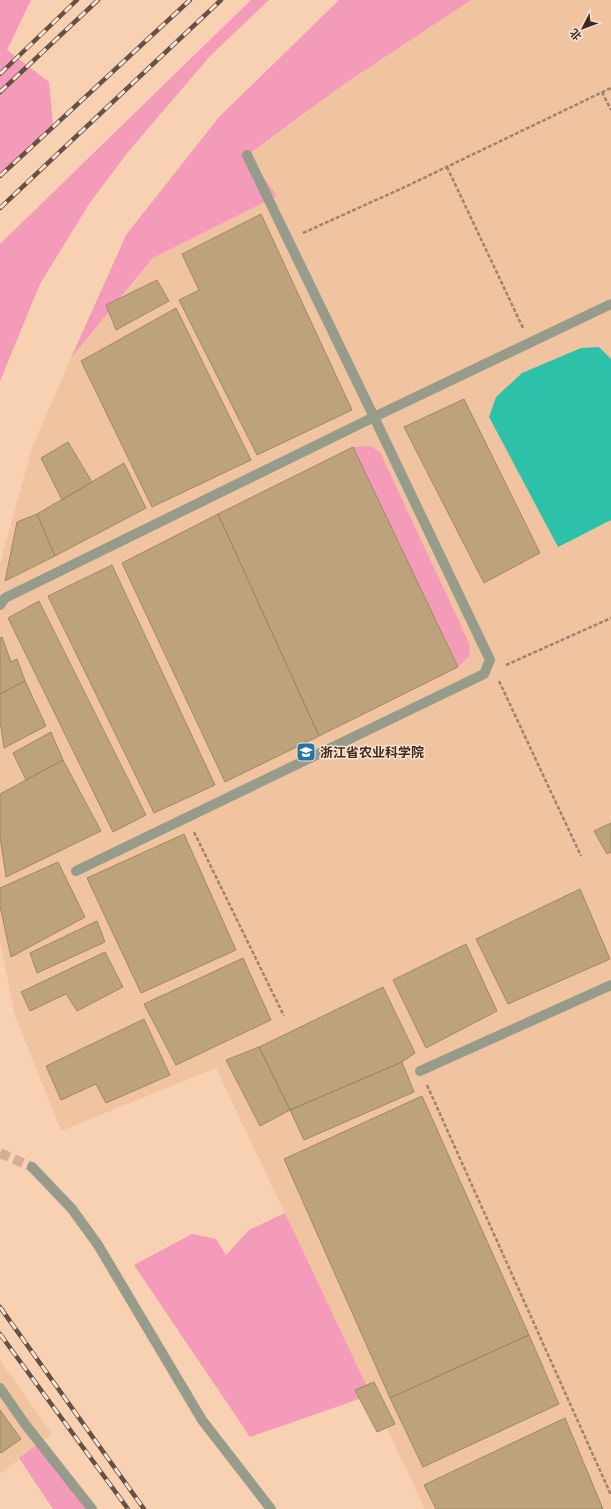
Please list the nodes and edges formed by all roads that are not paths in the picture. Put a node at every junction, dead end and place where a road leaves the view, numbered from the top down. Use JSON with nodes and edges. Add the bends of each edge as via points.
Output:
{"nodes":[{"id":1,"x":247,"y":155,"type":"dead end"},
{"id":2,"x":611,"y":304,"type":"edge"},
{"id":3,"x":374,"y":417,"type":"junction"},
{"id":4,"x":0,"y":605,"type":"edge"},
{"id":5,"x":76,"y":871,"type":"dead end"},
{"id":6,"x":611,"y":985,"type":"edge"},
{"id":7,"x":420,"y":1071,"type":"road end"},
{"id":8,"x":32,"y":1166,"type":"tunnel mouth"},
{"id":9,"x":0,"y":1388,"type":"edge"},
{"id":10,"x":92,"y":1509,"type":"edge"},
{"id":11,"x":271,"y":1509,"type":"edge"}],
"edges":[{"from":1,"to":3,"type":"street"},
{"from":2,"to":3,"type":"street"},
{"from":3,"to":4,"type":"street","via":[[5,598]]},
{"from":3,"to":5,"type":"street","via":[[490,660],[484,674]]},
{"from":6,"to":7,"type":"street"},
{"from":8,"to":11,"type":"street","via":[[72,1208],[98,1245],[202,1420]]},
{"from":9,"to":10,"type":"street"}]}
